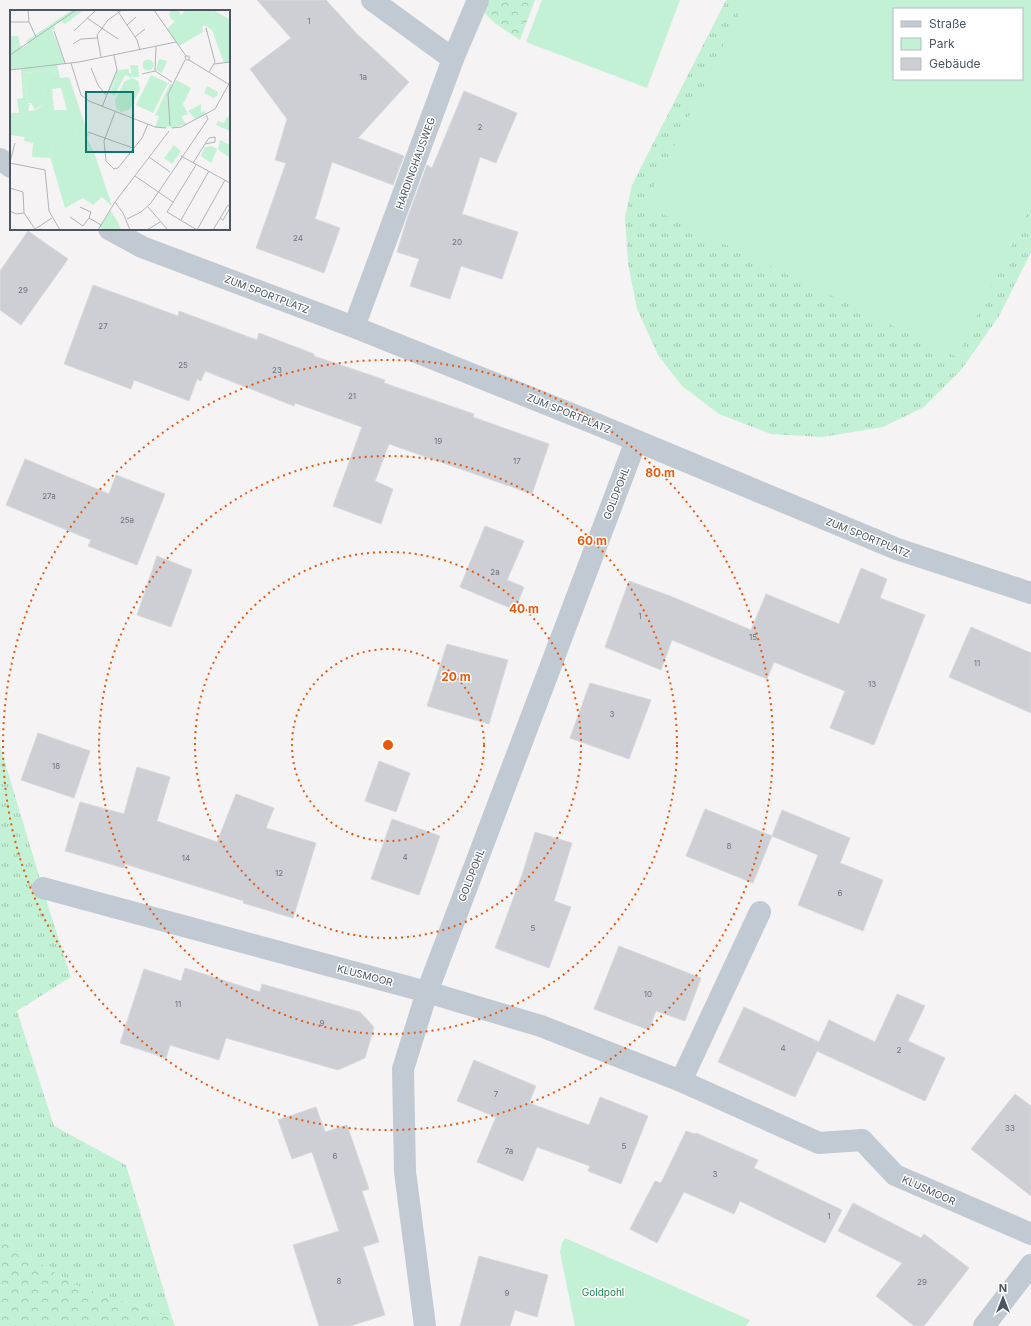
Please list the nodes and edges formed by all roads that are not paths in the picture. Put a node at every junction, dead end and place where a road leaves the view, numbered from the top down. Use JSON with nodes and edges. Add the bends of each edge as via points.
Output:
{"nodes":[{"id":1,"x":372,"y":0,"type":"edge"},
{"id":2,"x":478,"y":0,"type":"edge"},
{"id":3,"x":453,"y":59,"type":"junction"},
{"id":4,"x":0,"y":159,"type":"edge"},
{"id":5,"x":10,"y":166,"type":"edge"},
{"id":6,"x":111,"y":230,"type":"edge"},
{"id":7,"x":354,"y":327,"type":"junction"},
{"id":8,"x":636,"y":440,"type":"junction"},
{"id":9,"x":1031,"y":593,"type":"edge"},
{"id":10,"x":43,"y":888,"type":"dead end"},
{"id":11,"x":760,"y":912,"type":"dead end"},
{"id":12,"x":427,"y":992,"type":"junction"},
{"id":13,"x":681,"y":1081,"type":"junction"},
{"id":14,"x":1031,"y":1234,"type":"edge"},
{"id":15,"x":1031,"y":1265,"type":"edge"},
{"id":16,"x":425,"y":1326,"type":"edge"},
{"id":17,"x":984,"y":1326,"type":"edge"}],
"edges":[{"from":1,"to":3,"type":"street"},
{"from":2,"to":3,"type":"street","name":"HARDINGHAUSWEG"},
{"from":3,"to":7,"type":"street","name":"HARDINGHAUSWEG"},
{"from":4,"to":5,"type":"street"},
{"from":6,"to":7,"type":"street","name":"ZUM SPORTPLATZ","via":[[142,247]]},
{"from":7,"to":8,"type":"street","name":"ZUM SPORTPLATZ"},
{"from":8,"to":9,"type":"street","name":"ZUM SPORTPLATZ","via":[[897,549]]},
{"from":8,"to":12,"type":"street","name":"GOLDPOHL"},
{"from":10,"to":12,"type":"street","name":"KLUSMOOR"},
{"from":11,"to":13,"type":"street"},
{"from":12,"to":13,"type":"street","name":"KLUSMOOR","via":[[541,1026]]},
{"from":12,"to":16,"type":"street","name":"GOLDPOHL","via":[[403,1068],[405,1172]]},
{"from":13,"to":14,"type":"street","name":"KLUSMOOR","via":[[819,1143],[862,1140],[895,1175]]},
{"from":15,"to":17,"type":"street"}]}
